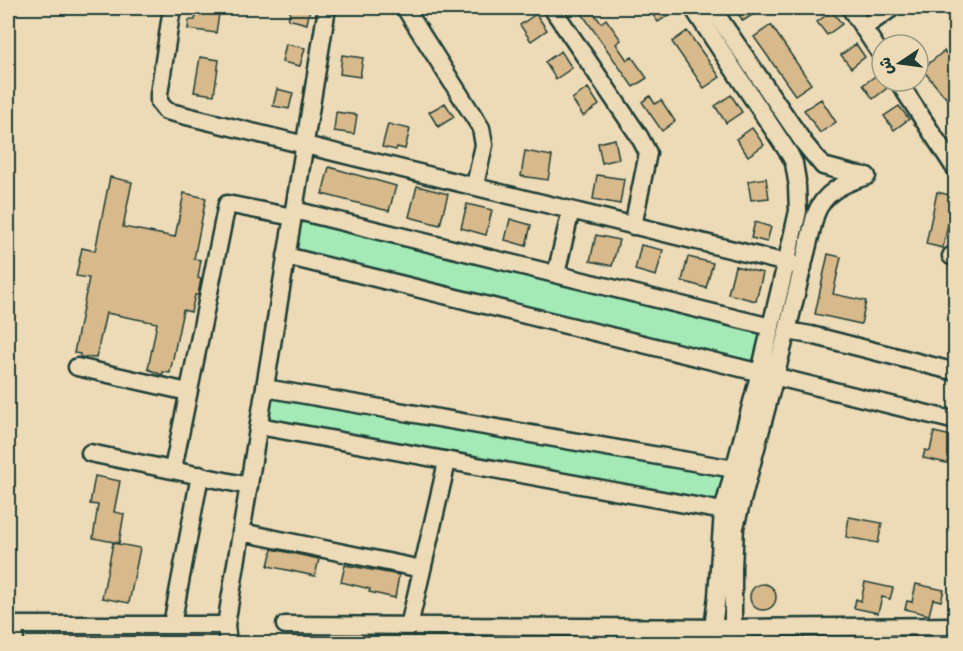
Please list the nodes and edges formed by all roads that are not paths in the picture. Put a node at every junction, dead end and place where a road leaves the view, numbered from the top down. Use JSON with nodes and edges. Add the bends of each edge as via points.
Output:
{"nodes":[{"id":1,"x":172,"y":8,"type":"edge"},
{"id":2,"x":327,"y":8,"type":"edge"},
{"id":3,"x":405,"y":8,"type":"edge"},
{"id":4,"x":552,"y":8,"type":"edge"},
{"id":5,"x":693,"y":8,"type":"edge"},
{"id":6,"x":712,"y":8,"type":"edge"},
{"id":7,"x":850,"y":8,"type":"edge"},
{"id":8,"x":892,"y":8,"type":"edge"},
{"id":9,"x":863,"y":28,"type":"junction"},
{"id":10,"x":870,"y":38,"type":"edge"},
{"id":11,"x":906,"y":93,"type":"edge"},
{"id":12,"x":304,"y":146,"type":"junction"},
{"id":13,"x":824,"y":166,"type":"junction"},
{"id":14,"x":956,"y":170,"type":"edge"},
{"id":15,"x":797,"y":183,"type":"junction"},
{"id":16,"x":475,"y":185,"type":"junction"},
{"id":17,"x":826,"y":196,"type":"junction"},
{"id":18,"x":571,"y":210,"type":"junction"},
{"id":19,"x":293,"y":214,"type":"junction"},
{"id":20,"x":633,"y":226,"type":"junction"},
{"id":21,"x":286,"y":256,"type":"junction"},
{"id":22,"x":794,"y":266,"type":"junction"},
{"id":23,"x":556,"y":274,"type":"junction"},
{"id":24,"x":779,"y":329,"type":"junction"},
{"id":25,"x":77,"y":367,"type":"dead end"},
{"id":26,"x":956,"y":372,"type":"edge"},
{"id":27,"x":767,"y":374,"type":"junction"},
{"id":28,"x":265,"y":388,"type":"junction"},
{"id":29,"x":189,"y":392,"type":"junction"},
{"id":30,"x":956,"y":421,"type":"edge"},
{"id":31,"x":259,"y":426,"type":"junction"},
{"id":32,"x":90,"y":453,"type":"dead end"},
{"id":33,"x":447,"y":462,"type":"junction"},
{"id":34,"x":173,"y":469,"type":"junction"},
{"id":35,"x":734,"y":470,"type":"junction"},
{"id":36,"x":200,"y":475,"type":"junction"},
{"id":37,"x":249,"y":486,"type":"junction"},
{"id":38,"x":723,"y":511,"type":"junction"},
{"id":39,"x":241,"y":532,"type":"junction"},
{"id":40,"x":422,"y":569,"type":"junction"},
{"id":41,"x":285,"y":624,"type":"dead end"},
{"id":42,"x":11,"y":625,"type":"edge"},
{"id":43,"x":172,"y":625,"type":"junction"},
{"id":44,"x":226,"y":625,"type":"junction"},
{"id":45,"x":409,"y":626,"type":"junction"},
{"id":46,"x":956,"y":626,"type":"edge"},
{"id":47,"x":713,"y":636,"type":"edge"},
{"id":48,"x":733,"y":636,"type":"edge"},
{"id":49,"x":15,"y":644,"type":"edge"},
{"id":50,"x":228,"y":644,"type":"edge"}],
"edges":[{"from":1,"to":12,"type":"street","via":[[159,94],[161,106],[166,111]]},
{"from":2,"to":12,"type":"street"},
{"from":3,"to":16,"type":"street","via":[[481,128],[484,145]]},
{"from":4,"to":20,"type":"street","via":[[648,153]]},
{"from":5,"to":15,"type":"street","via":[[790,155]]},
{"from":6,"to":13,"type":"street","via":[[804,143]]},
{"from":7,"to":9,"type":"street"},
{"from":8,"to":9,"type":"street"},
{"from":9,"to":10,"type":"street"},
{"from":11,"to":14,"type":"street"},
{"from":12,"to":16,"type":"street"},
{"from":12,"to":19,"type":"street"},
{"from":13,"to":15,"type":"street","via":[[808,165],[800,171]]},
{"from":13,"to":17,"type":"street","via":[[833,183]]},
{"from":13,"to":17,"type":"street","via":[[867,176]]},
{"from":15,"to":17,"type":"street","via":[[802,195],[811,200]]},
{"from":15,"to":22,"type":"street"},
{"from":16,"to":18,"type":"street"},
{"from":17,"to":22,"type":"street"},
{"from":18,"to":20,"type":"street"},
{"from":18,"to":23,"type":"street"},
{"from":19,"to":21,"type":"street"},
{"from":19,"to":23,"type":"street"},
{"from":19,"to":29,"type":"street","via":[[227,204]]},
{"from":20,"to":22,"type":"street"},
{"from":21,"to":27,"type":"street"},
{"from":21,"to":28,"type":"street"},
{"from":22,"to":24,"type":"street"},
{"from":23,"to":24,"type":"street"},
{"from":24,"to":26,"type":"street"},
{"from":24,"to":27,"type":"street"},
{"from":25,"to":29,"type":"street"},
{"from":27,"to":30,"type":"street"},
{"from":27,"to":35,"type":"street"},
{"from":27,"to":48,"type":"street","via":[[735,527]]},
{"from":28,"to":31,"type":"street"},
{"from":28,"to":35,"type":"street"},
{"from":29,"to":34,"type":"street"},
{"from":31,"to":33,"type":"street"},
{"from":31,"to":37,"type":"street"},
{"from":32,"to":34,"type":"street"},
{"from":33,"to":38,"type":"street"},
{"from":33,"to":40,"type":"street"},
{"from":34,"to":36,"type":"street"},
{"from":35,"to":38,"type":"street"},
{"from":36,"to":37,"type":"street"},
{"from":36,"to":43,"type":"street"},
{"from":37,"to":39,"type":"street"},
{"from":38,"to":47,"type":"street"},
{"from":39,"to":40,"type":"street"},
{"from":39,"to":44,"type":"street"},
{"from":40,"to":45,"type":"street"},
{"from":41,"to":45,"type":"street"},
{"from":42,"to":43,"type":"street"},
{"from":42,"to":49,"type":"street"},
{"from":43,"to":44,"type":"street"},
{"from":44,"to":50,"type":"street"},
{"from":45,"to":47,"type":"street"},
{"from":46,"to":48,"type":"street"},
{"from":47,"to":48,"type":"street"}]}
